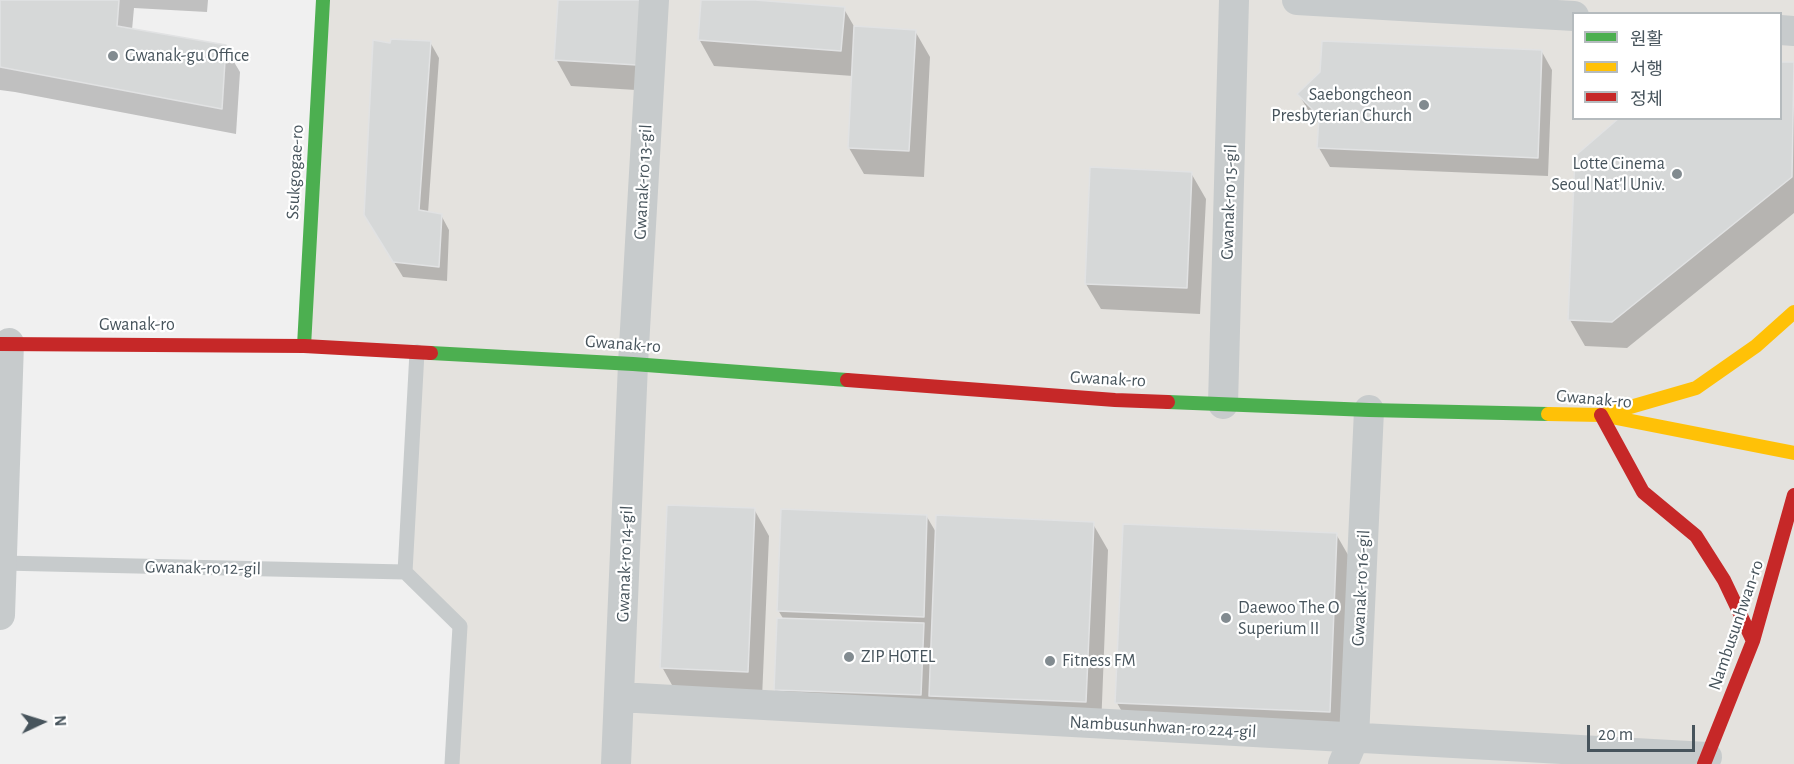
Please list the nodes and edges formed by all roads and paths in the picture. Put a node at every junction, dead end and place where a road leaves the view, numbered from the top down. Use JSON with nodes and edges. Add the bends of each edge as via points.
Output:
{"nodes":[{"id":1,"x":323,"y":0,"type":"edge"},
{"id":2,"x":654,"y":0,"type":"edge"},
{"id":3,"x":1234,"y":0,"type":"edge"},
{"id":4,"x":1297,"y":0,"type":"edge"},
{"id":5,"x":1506,"y":6,"type":"edge"},
{"id":6,"x":1572,"y":16,"type":"edge"},
{"id":7,"x":1794,"y":312,"type":"edge"},
{"id":8,"x":5,"y":344,"type":"edge"},
{"id":9,"x":304,"y":346,"type":"junction"},
{"id":10,"x":417,"y":352,"type":"junction"},
{"id":11,"x":633,"y":364,"type":"junction"},
{"id":12,"x":1223,"y":404,"type":"junction"},
{"id":13,"x":1369,"y":410,"type":"junction"},
{"id":14,"x":1600,"y":415,"type":"junction"},
{"id":15,"x":1794,"y":453,"type":"edge"},
{"id":16,"x":1794,"y":495,"type":"edge"},
{"id":17,"x":2,"y":563,"type":"junction"},
{"id":18,"x":405,"y":572,"type":"junction"},
{"id":19,"x":0,"y":615,"type":"edge"},
{"id":20,"x":1753,"y":641,"type":"junction"},
{"id":21,"x":619,"y":697,"type":"junction"},
{"id":22,"x":1348,"y":751,"type":"edge"},
{"id":23,"x":1706,"y":760,"type":"edge"},
{"id":24,"x":452,"y":764,"type":"edge"},
{"id":25,"x":616,"y":764,"type":"edge"}],
"edges":[{"from":1,"to":9,"type":"main road","name":"Ssukgogae-ro"},
{"from":2,"to":11,"type":"street","name":"Gwanak-ro 13-gil"},
{"from":3,"to":12,"type":"street","name":"Gwanak-ro 15-gil"},
{"from":4,"to":5,"type":"street"},
{"from":5,"to":6,"type":"street"},
{"from":7,"to":14,"type":"main road","via":[[1756,346],[1696,388]]},
{"from":8,"to":9,"type":"main road","name":"Gwanak-ro"},
{"from":8,"to":17,"type":"street"},
{"from":9,"to":10,"type":"main road","name":"Gwanak-ro"},
{"from":10,"to":11,"type":"main road","name":"Gwanak-ro"},
{"from":10,"to":18,"type":"lane"},
{"from":11,"to":12,"type":"main road","name":"Gwanak-ro","via":[[1104,399]]},
{"from":11,"to":21,"type":"street","name":"Gwanak-ro 14-gil"},
{"from":12,"to":13,"type":"main road","name":"Gwanak-ro"},
{"from":13,"to":14,"type":"main road","name":"Gwanak-ro"},
{"from":13,"to":22,"type":"street","name":"Gwanak-ro 16-gil"},
{"from":14,"to":15,"type":"main road","name":"Gwanak-ro"},
{"from":14,"to":20,"type":"main road","via":[[1643,492],[1696,536],[1724,580]]},
{"from":16,"to":20,"type":"main road","name":"Nambusunhwan-ro"},
{"from":17,"to":18,"type":"lane","name":"Gwanak-ro 12-gil"},
{"from":17,"to":19,"type":"street"},
{"from":18,"to":24,"type":"lane","via":[[460,626]]},
{"from":20,"to":23,"type":"main road","name":"Nambusunhwan-ro"},
{"from":21,"to":22,"type":"street","name":"Nambusunhwan-ro 224-gil"},
{"from":21,"to":25,"type":"street","name":"Gwanak-ro 14-gil"},
{"from":22,"to":23,"type":"street","name":"Nambusunhwan-ro 224-gil"}]}
